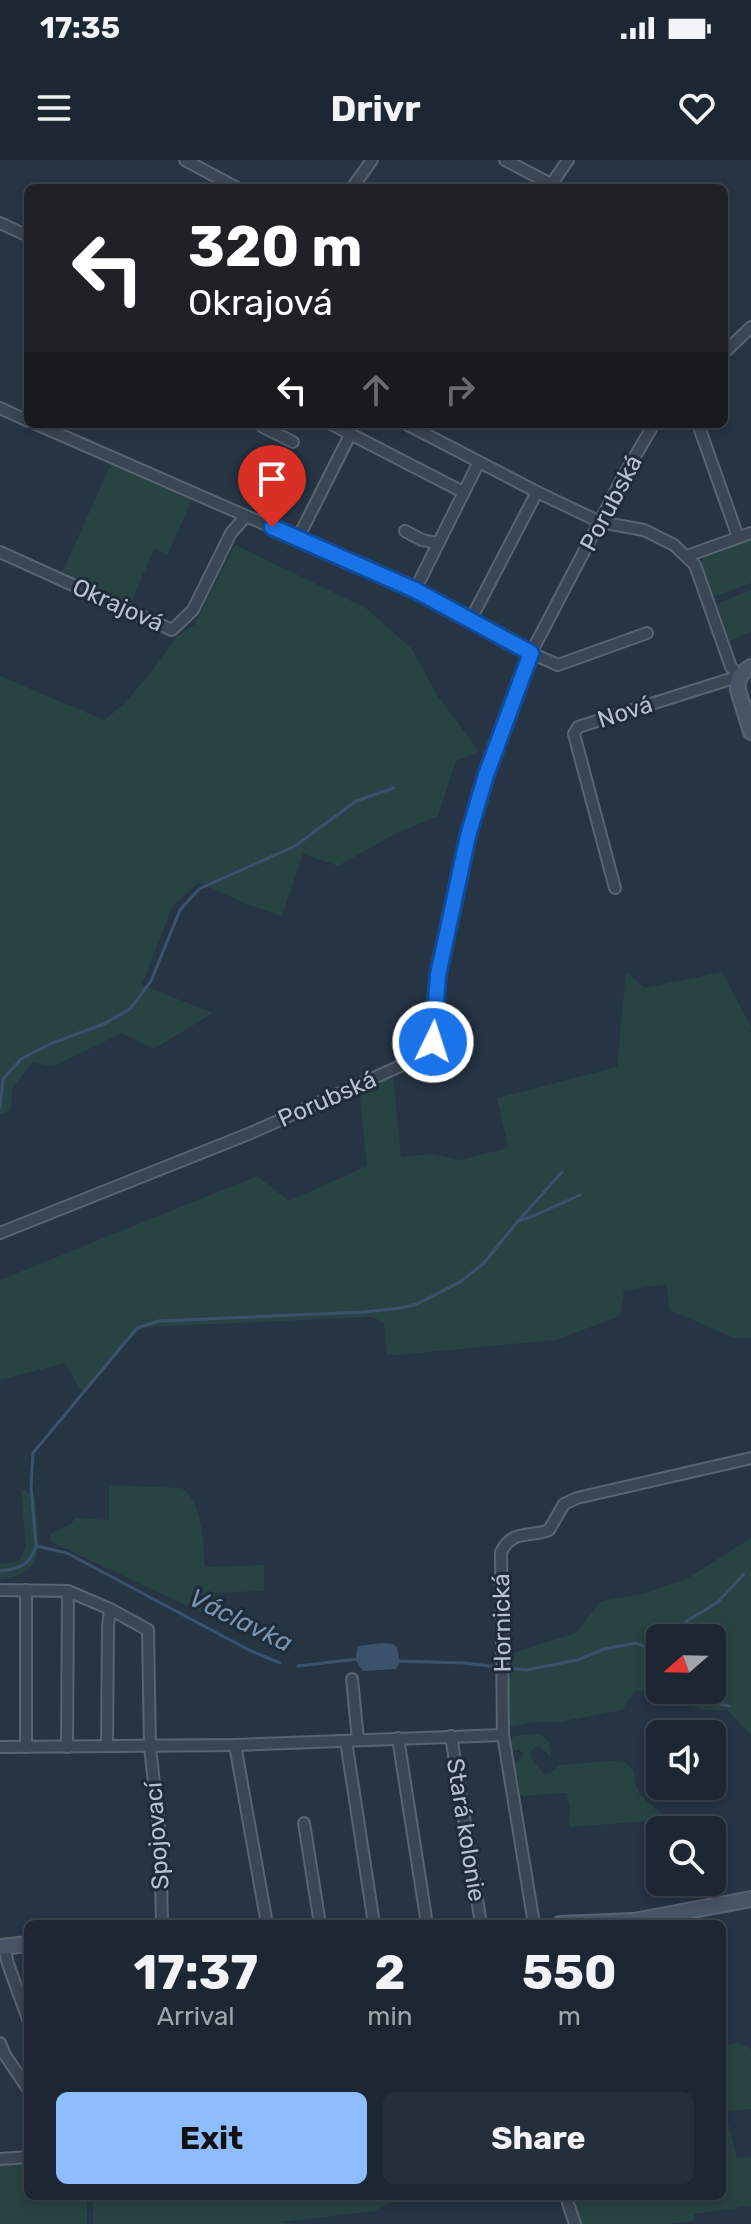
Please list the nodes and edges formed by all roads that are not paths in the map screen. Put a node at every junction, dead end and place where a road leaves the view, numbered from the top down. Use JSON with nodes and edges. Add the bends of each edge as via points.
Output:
{"nodes":[{"id":1,"x":185,"y":160,"type":"edge"},
{"id":2,"x":372,"y":160,"type":"edge"},
{"id":3,"x":505,"y":160,"type":"edge"},
{"id":4,"x":568,"y":160,"type":"edge"},
{"id":5,"x":230,"y":184,"type":"edge"},
{"id":6,"x":355,"y":184,"type":"edge"},
{"id":7,"x":0,"y":223,"type":"edge"},
{"id":8,"x":24,"y":234,"type":"edge"},
{"id":9,"x":751,"y":327,"type":"edge"},
{"id":10,"x":728,"y":349,"type":"edge"},
{"id":11,"x":0,"y":408,"type":"edge"},
{"id":12,"x":24,"y":419,"type":"edge"},
{"id":13,"x":45,"y":428,"type":"edge"},
{"id":14,"x":265,"y":428,"type":"edge"},
{"id":15,"x":338,"y":428,"type":"edge"},
{"id":16,"x":414,"y":428,"type":"edge"},
{"id":17,"x":652,"y":428,"type":"edge"},
{"id":18,"x":699,"y":428,"type":"edge"},
{"id":19,"x":350,"y":435,"type":"junction"},
{"id":20,"x":293,"y":442,"type":"dead end"},
{"id":21,"x":479,"y":462,"type":"junction"},
{"id":22,"x":463,"y":492,"type":"junction"},
{"id":23,"x":537,"y":492,"type":"junction"},
{"id":24,"x":246,"y":516,"type":"junction"},
{"id":25,"x":600,"y":522,"type":"junction"},
{"id":26,"x":405,"y":531,"type":"dead end"},
{"id":27,"x":751,"y":533,"type":"edge"},
{"id":28,"x":738,"y":537,"type":"junction"},
{"id":29,"x":298,"y":538,"type":"junction"},
{"id":30,"x":437,"y":543,"type":"junction"},
{"id":31,"x":0,"y":552,"type":"edge"},
{"id":32,"x":687,"y":556,"type":"junction"},
{"id":33,"x":415,"y":590,"type":"junction"},
{"id":34,"x":471,"y":619,"type":"junction"},
{"id":35,"x":647,"y":633,"type":"dead end"},
{"id":36,"x":531,"y":653,"type":"junction"},
{"id":37,"x":745,"y":671,"type":"edge"},
{"id":38,"x":751,"y":732,"type":"edge"},
{"id":39,"x":615,"y":888,"type":"dead end"},
{"id":40,"x":0,"y":1233,"type":"edge"},
{"id":41,"x":751,"y":1458,"type":"edge"},
{"id":42,"x":0,"y":1590,"type":"edge"},
{"id":43,"x":26,"y":1590,"type":"junction"},
{"id":44,"x":68,"y":1591,"type":"junction"},
{"id":45,"x":110,"y":1609,"type":"junction"},
{"id":46,"x":352,"y":1679,"type":"dead end"},
{"id":47,"x":503,"y":1735,"type":"junction"},
{"id":48,"x":451,"y":1736,"type":"junction"},
{"id":49,"x":398,"y":1738,"type":"junction"},
{"id":50,"x":358,"y":1740,"type":"junction"},
{"id":51,"x":346,"y":1741,"type":"junction"},
{"id":52,"x":235,"y":1745,"type":"junction"},
{"id":53,"x":107,"y":1746,"type":"junction"},
{"id":54,"x":0,"y":1747,"type":"edge"},
{"id":55,"x":26,"y":1747,"type":"junction"},
{"id":56,"x":67,"y":1747,"type":"junction"},
{"id":57,"x":150,"y":1747,"type":"junction"},
{"id":58,"x":304,"y":1823,"type":"dead end"},
{"id":59,"x":751,"y":1899,"type":"edge"},
{"id":60,"x":162,"y":1920,"type":"edge"},
{"id":61,"x":266,"y":1920,"type":"edge"},
{"id":62,"x":319,"y":1920,"type":"edge"},
{"id":63,"x":373,"y":1920,"type":"edge"},
{"id":64,"x":426,"y":1920,"type":"edge"},
{"id":65,"x":480,"y":1920,"type":"edge"},
{"id":66,"x":533,"y":1920,"type":"edge"},
{"id":67,"x":644,"y":1920,"type":"edge"},
{"id":68,"x":24,"y":1944,"type":"edge"},
{"id":69,"x":2,"y":1946,"type":"edge"},
{"id":70,"x":24,"y":2008,"type":"edge"},
{"id":71,"x":0,"y":2043,"type":"edge"},
{"id":72,"x":24,"y":2083,"type":"edge"},
{"id":73,"x":24,"y":2157,"type":"edge"},
{"id":74,"x":0,"y":2159,"type":"edge"},
{"id":75,"x":568,"y":2200,"type":"edge"},
{"id":76,"x":575,"y":2224,"type":"edge"}],
"edges":[{"from":1,"to":5,"type":"street"},
{"from":2,"to":6,"type":"street"},
{"from":3,"to":4,"type":"street","via":[[553,182]]},
{"from":7,"to":8,"type":"street"},
{"from":9,"to":10,"type":"street"},
{"from":11,"to":12,"type":"street"},
{"from":13,"to":24,"type":"street"},
{"from":14,"to":20,"type":"street"},
{"from":15,"to":19,"type":"street"},
{"from":16,"to":21,"type":"street"},
{"from":17,"to":25,"type":"street","name":"Porubská"},
{"from":18,"to":28,"type":"street"},
{"from":19,"to":22,"type":"street"},
{"from":19,"to":29,"type":"street"},
{"from":21,"to":22,"type":"street"},
{"from":21,"to":23,"type":"street"},
{"from":22,"to":30,"type":"street"},
{"from":23,"to":25,"type":"street"},
{"from":23,"to":34,"type":"street"},
{"from":24,"to":29,"type":"street"},
{"from":24,"to":31,"type":"street","name":"Okrajová","via":[[231,533],[193,610],[172,630]]},
{"from":25,"to":32,"type":"street","via":[[644,530]]},
{"from":25,"to":36,"type":"street","name":"Porubská"},
{"from":26,"to":30,"type":"street"},
{"from":27,"to":28,"type":"street"},
{"from":28,"to":32,"type":"street"},
{"from":29,"to":33,"type":"street"},
{"from":30,"to":33,"type":"street"},
{"from":32,"to":37,"type":"street","via":[[695,565],[731,667]]},
{"from":33,"to":34,"type":"street"},
{"from":34,"to":36,"type":"street"},
{"from":35,"to":36,"type":"street","via":[[558,665]]},
{"from":36,"to":40,"type":"street","name":"Porubská","via":[[468,836],[427,1054],[251,1133]]},
{"from":37,"to":38,"type":"street","via":[[738,690]]},
{"from":37,"to":39,"type":"street","name":"Nová","via":[[578,727],[574,734]]},
{"from":41,"to":47,"type":"street","name":"Hornická","via":[[577,1498],[564,1504],[549,1530],[507,1540],[501,1552]]},
{"from":42,"to":43,"type":"street"},
{"from":43,"to":44,"type":"street"},
{"from":43,"to":55,"type":"street"},
{"from":44,"to":45,"type":"street"},
{"from":44,"to":56,"type":"street"},
{"from":45,"to":53,"type":"street"},
{"from":45,"to":57,"type":"street","name":"Spojovací","via":[[148,1630]]},
{"from":46,"to":50,"type":"street"},
{"from":47,"to":48,"type":"street"},
{"from":47,"to":66,"type":"street","name":"Hornická"},
{"from":48,"to":49,"type":"street"},
{"from":48,"to":65,"type":"street","name":"Stará kolonie"},
{"from":49,"to":50,"type":"street"},
{"from":49,"to":64,"type":"street"},
{"from":50,"to":51,"type":"street"},
{"from":51,"to":52,"type":"street"},
{"from":51,"to":63,"type":"street"},
{"from":52,"to":57,"type":"street"},
{"from":52,"to":61,"type":"street"},
{"from":53,"to":56,"type":"street"},
{"from":53,"to":57,"type":"street"},
{"from":54,"to":55,"type":"street"},
{"from":55,"to":56,"type":"street"},
{"from":57,"to":60,"type":"street","name":"Spojovací"},
{"from":58,"to":62,"type":"street"},
{"from":59,"to":67,"type":"street"},
{"from":68,"to":69,"type":"street"},
{"from":69,"to":70,"type":"street"},
{"from":71,"to":72,"type":"street"},
{"from":73,"to":74,"type":"street"},
{"from":75,"to":76,"type":"street"}]}
